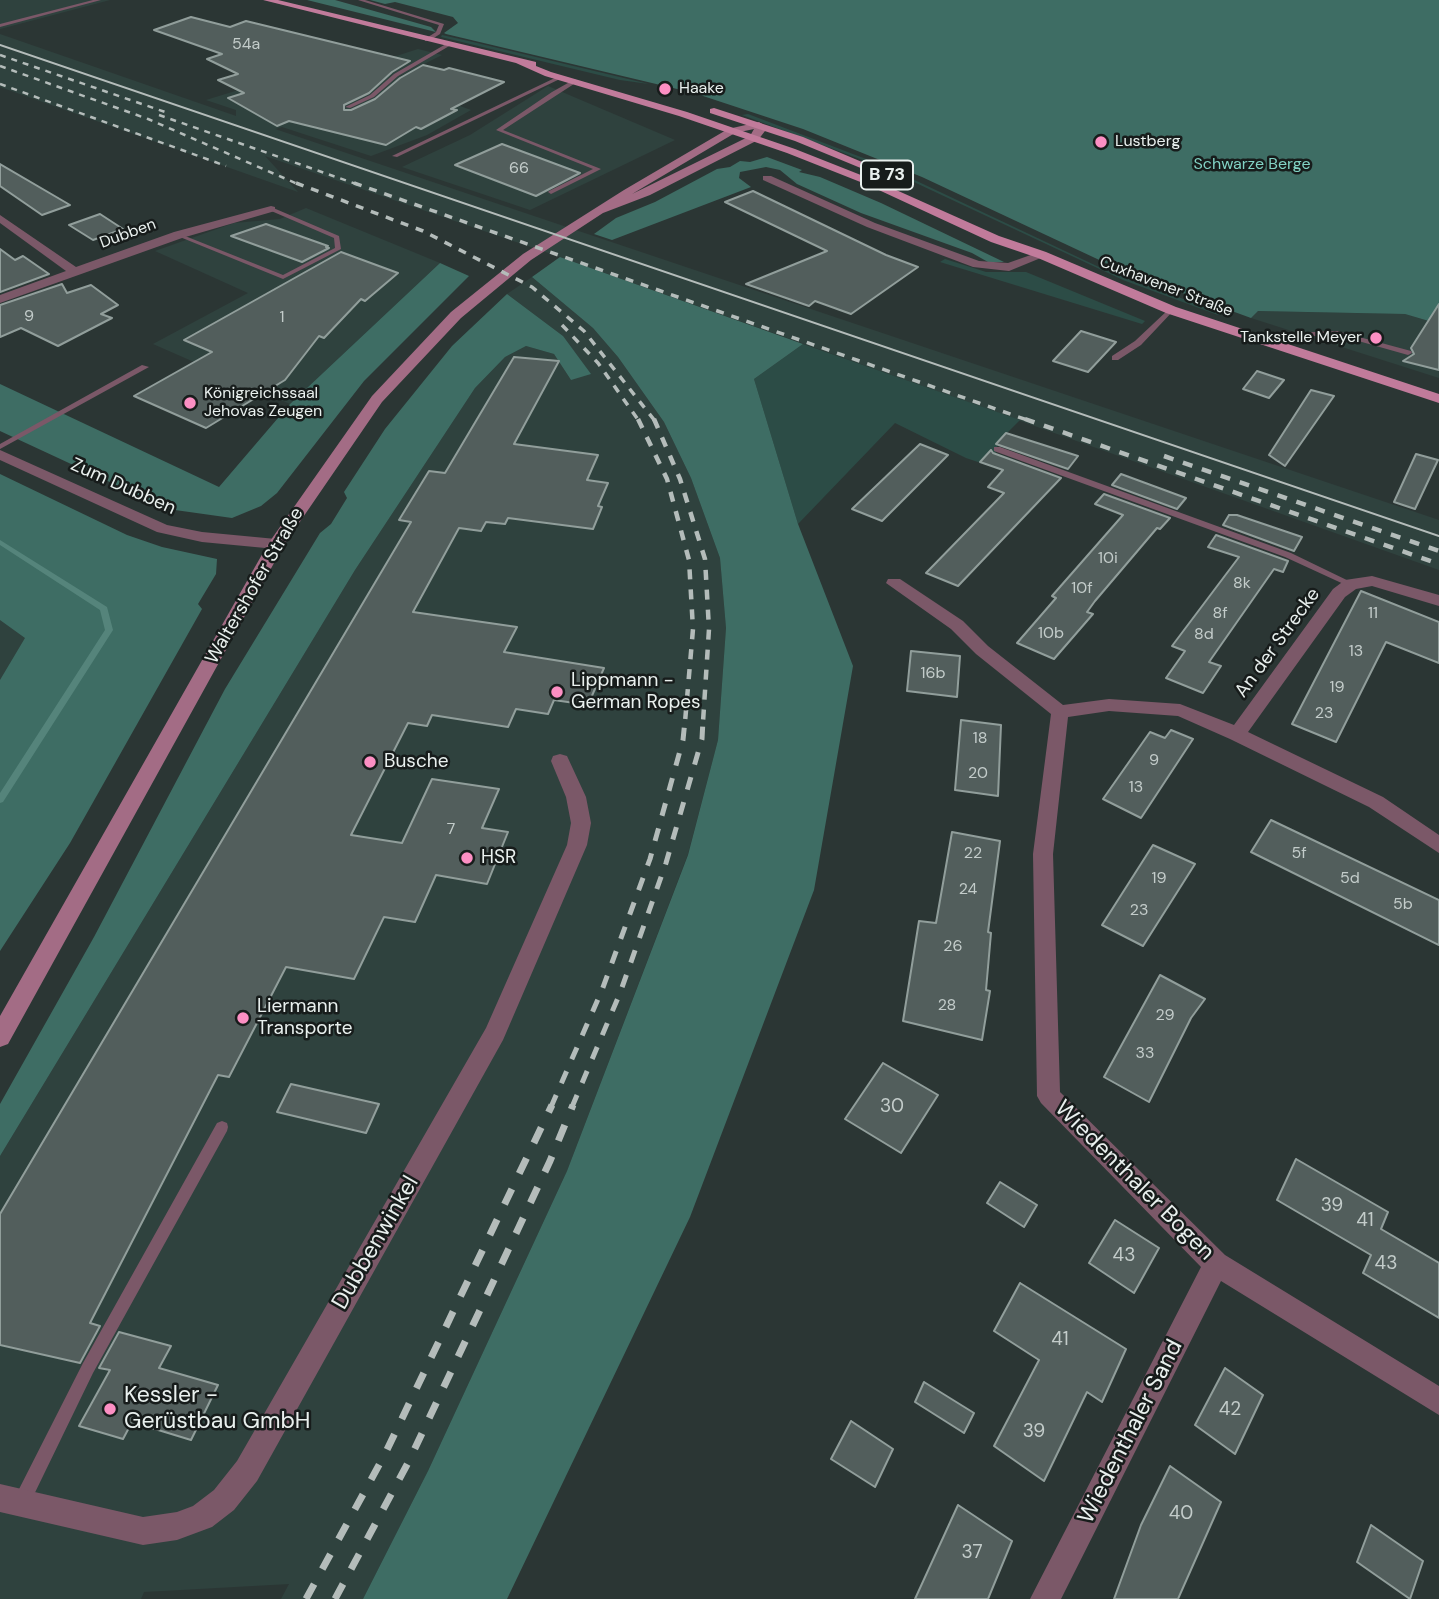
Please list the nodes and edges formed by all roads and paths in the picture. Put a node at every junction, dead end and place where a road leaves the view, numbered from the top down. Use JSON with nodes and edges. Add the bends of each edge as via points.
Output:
{"nodes":[{"id":1,"x":99,"y":0,"type":"edge"},
{"id":2,"x":267,"y":0,"type":"edge"},
{"id":3,"x":360,"y":0,"type":"edge"},
{"id":4,"x":0,"y":26,"type":"edge"},
{"id":5,"x":427,"y":40,"type":"junction"},
{"id":6,"x":448,"y":45,"type":"junction"},
{"id":7,"x":521,"y":63,"type":"junction"},
{"id":8,"x":561,"y":77,"type":"junction"},
{"id":9,"x":575,"y":82,"type":"junction"},
{"id":10,"x":673,"y":99,"type":"dead end"},
{"id":11,"x":348,"y":107,"type":"dead end"},
{"id":12,"x":706,"y":108,"type":"dead end"},
{"id":13,"x":759,"y":125,"type":"junction"},
{"id":14,"x":732,"y":131,"type":"junction"},
{"id":15,"x":754,"y":138,"type":"junction"},
{"id":16,"x":395,"y":156,"type":"dead end"},
{"id":17,"x":767,"y":178,"type":"dead end"},
{"id":18,"x":904,"y":182,"type":"dead end"},
{"id":19,"x":551,"y":192,"type":"dead end"},
{"id":20,"x":271,"y":209,"type":"joint"},
{"id":21,"x":601,"y":210,"type":"junction"},
{"id":22,"x":0,"y":218,"type":"edge"},
{"id":23,"x":999,"y":227,"type":"dead end"},
{"id":24,"x":178,"y":235,"type":"junction"},
{"id":25,"x":1042,"y":255,"type":"junction"},
{"id":26,"x":75,"y":272,"type":"junction"},
{"id":27,"x":0,"y":299,"type":"edge"},
{"id":28,"x":1171,"y":310,"type":"junction"},
{"id":29,"x":1272,"y":345,"type":"junction"},
{"id":30,"x":1408,"y":354,"type":"dead end"},
{"id":31,"x":1115,"y":358,"type":"dead end"},
{"id":32,"x":145,"y":368,"type":"dead end"},
{"id":33,"x":1439,"y":398,"type":"edge"},
{"id":34,"x":0,"y":447,"type":"edge"},
{"id":35,"x":997,"y":449,"type":"dead end"},
{"id":36,"x":0,"y":454,"type":"edge"},
{"id":37,"x":276,"y":544,"type":"junction"},
{"id":38,"x":894,"y":583,"type":"dead end"},
{"id":39,"x":1351,"y":584,"type":"junction"},
{"id":40,"x":1439,"y":601,"type":"edge"},
{"id":41,"x":1060,"y":712,"type":"junction"},
{"id":42,"x":1237,"y":734,"type":"junction"},
{"id":43,"x":560,"y":761,"type":"dead end"},
{"id":44,"x":1439,"y":845,"type":"edge"},
{"id":45,"x":0,"y":1037,"type":"edge"},
{"id":46,"x":222,"y":1127,"type":"dead end"},
{"id":47,"x":1216,"y":1264,"type":"junction"},
{"id":48,"x":1439,"y":1401,"type":"edge"},
{"id":49,"x":11,"y":1500,"type":"edge"},
{"id":50,"x":1045,"y":1599,"type":"edge"}],
"edges":[{"from":1,"to":4,"type":"lane"},
{"from":2,"to":5,"type":"main road","name":"Cuxhavener Straße","number":"B 73"},
{"from":3,"to":5,"type":"lane","via":[[442,24]]},
{"from":5,"to":6,"type":"main road","name":"Cuxhavener Straße","number":"B 73"},
{"from":6,"to":7,"type":"main road","name":"Cuxhavener Straße","number":"B 73"},
{"from":6,"to":11,"type":"lane"},
{"from":7,"to":8,"type":"main road","name":"Cuxhavener Straße","number":"B 73"},
{"from":7,"to":10,"type":"main road","name":"Cuxhavener Straße","number":"B 73","via":[[559,68]]},
{"from":8,"to":9,"type":"main road","name":"Cuxhavener Straße","number":"B 73"},
{"from":8,"to":16,"type":"lane"},
{"from":9,"to":14,"type":"main road","name":"Cuxhavener Straße","number":"B 73"},
{"from":9,"to":19,"type":"lane","via":[[499,130],[598,169]]},
{"from":12,"to":13,"type":"main road","number":"B 73"},
{"from":13,"to":14,"type":"main road","name":"Waltershofer Straße"},
{"from":13,"to":15,"type":"main road"},
{"from":13,"to":18,"type":"main road","number":"B 73"},
{"from":14,"to":15,"type":"main road","name":"Cuxhavener Straße","number":"B 73"},
{"from":14,"to":21,"type":"main road","name":"Waltershofer Straße"},
{"from":15,"to":21,"type":"main road","name":"Waltershofer Straße","via":[[646,193]]},
{"from":15,"to":25,"type":"main road","name":"Cuxhavener Straße","number":"B 73"},
{"from":17,"to":25,"type":"street","via":[[871,225],[977,264],[1009,267]]},
{"from":20,"to":24,"type":"street","name":"Dubben"},
{"from":20,"to":24,"type":"lane","via":[[337,237],[338,249],[283,277]]},
{"from":21,"to":37,"type":"main road","name":"Waltershofer Straße","via":[[535,252],[456,316],[377,399]]},
{"from":22,"to":26,"type":"street"},
{"from":23,"to":25,"type":"main road","name":"Cuxhavener Straße","number":"B 73"},
{"from":24,"to":26,"type":"street","name":"Dubben"},
{"from":25,"to":28,"type":"main road","name":"Cuxhavener Straße","number":"B 73"},
{"from":26,"to":27,"type":"street","name":"Dubben"},
{"from":28,"to":29,"type":"main road","name":"Cuxhavener Straße","number":"B 73"},
{"from":28,"to":31,"type":"lane","via":[[1138,343]]},
{"from":29,"to":30,"type":"lane","via":[[1292,335],[1337,333]]},
{"from":29,"to":33,"type":"main road","name":"Cuxhavener Straße","number":"B 73"},
{"from":32,"to":34,"type":"lane"},
{"from":35,"to":39,"type":"lane","via":[[1289,555]]},
{"from":36,"to":37,"type":"street","name":"Zum Dubben","via":[[163,529]]},
{"from":37,"to":45,"type":"main road","name":"Waltershofer Straße"},
{"from":38,"to":41,"type":"street","via":[[957,625]]},
{"from":39,"to":40,"type":"street","name":"An der Strecke","via":[[1373,581]]},
{"from":39,"to":42,"type":"street","name":"An der Strecke","via":[[1339,593]]},
{"from":41,"to":42,"type":"street","via":[[1109,705],[1180,710]]},
{"from":41,"to":47,"type":"street","name":"Wiedenthaler Bogen","via":[[1043,854],[1049,1096]]},
{"from":42,"to":44,"type":"street","via":[[1376,802]]},
{"from":43,"to":49,"type":"street","name":"Dubbenwinkel","via":[[582,823],[577,845],[495,1033],[247,1472],[224,1500],[202,1517],[143,1531]]},
{"from":46,"to":49,"type":"lane"},
{"from":47,"to":48,"type":"street","name":"Wiedenthaler Bogen"},
{"from":47,"to":50,"type":"street","name":"Wiedenthaler Sand"}]}
